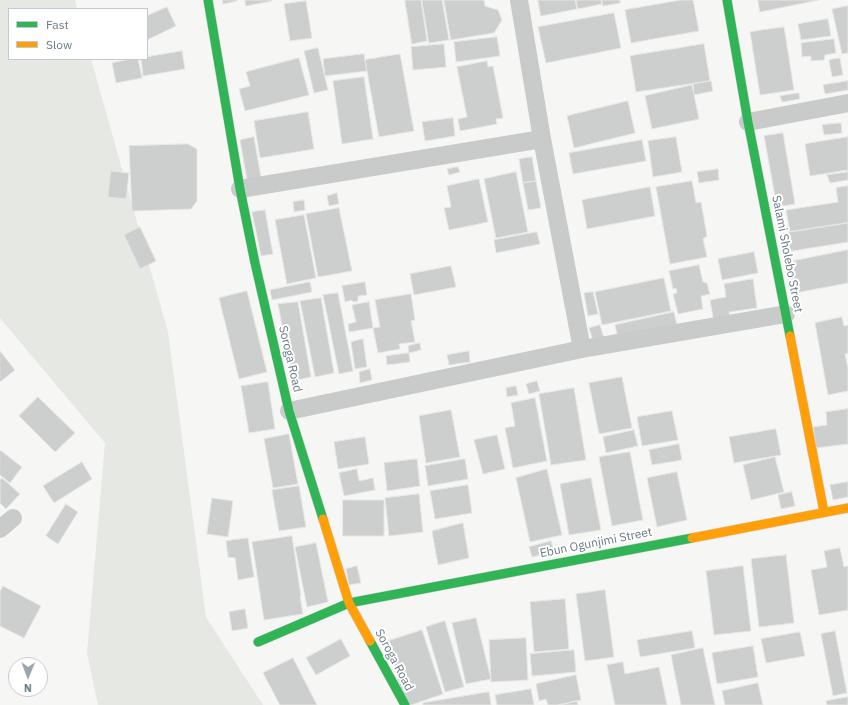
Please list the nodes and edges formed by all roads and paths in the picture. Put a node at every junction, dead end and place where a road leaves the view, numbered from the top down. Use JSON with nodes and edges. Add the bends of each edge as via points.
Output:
{"nodes":[{"id":1,"x":208,"y":0,"type":"edge"},
{"id":2,"x":519,"y":0,"type":"edge"},
{"id":3,"x":727,"y":0,"type":"edge"},
{"id":4,"x":848,"y":103,"type":"edge"},
{"id":5,"x":748,"y":122,"type":"junction"},
{"id":6,"x":542,"y":138,"type":"junction"},
{"id":7,"x":240,"y":189,"type":"junction"},
{"id":8,"x":786,"y":314,"type":"junction"},
{"id":9,"x":582,"y":349,"type":"junction"},
{"id":10,"x":289,"y":411,"type":"junction"},
{"id":11,"x":848,"y":508,"type":"edge"},
{"id":12,"x":824,"y":512,"type":"junction"},
{"id":13,"x":349,"y":603,"type":"junction"},
{"id":14,"x":258,"y":642,"type":"dead end"},
{"id":15,"x":404,"y":705,"type":"edge"}],
"edges":[{"from":1,"to":7,"type":"street","name":"Soroga Road"},
{"from":2,"to":6,"type":"street"},
{"from":3,"to":5,"type":"street","name":"Salami Sholebo Street"},
{"from":4,"to":5,"type":"street"},
{"from":5,"to":8,"type":"street","name":"Salami Sholebo Street"},
{"from":6,"to":7,"type":"street"},
{"from":6,"to":9,"type":"street"},
{"from":7,"to":10,"type":"street","name":"Soroga Road"},
{"from":8,"to":9,"type":"street"},
{"from":8,"to":12,"type":"street","name":"Salami Sholebo Street"},
{"from":9,"to":10,"type":"street"},
{"from":10,"to":13,"type":"street","name":"Soroga Road"},
{"from":11,"to":12,"type":"street","name":"Ebun Ogunjimi Street"},
{"from":12,"to":13,"type":"street","name":"Ebun Ogunjimi Street"},
{"from":13,"to":14,"type":"street","name":"Ebun Ogunjimi Street"},
{"from":13,"to":15,"type":"street","name":"Soroga Road"}]}
